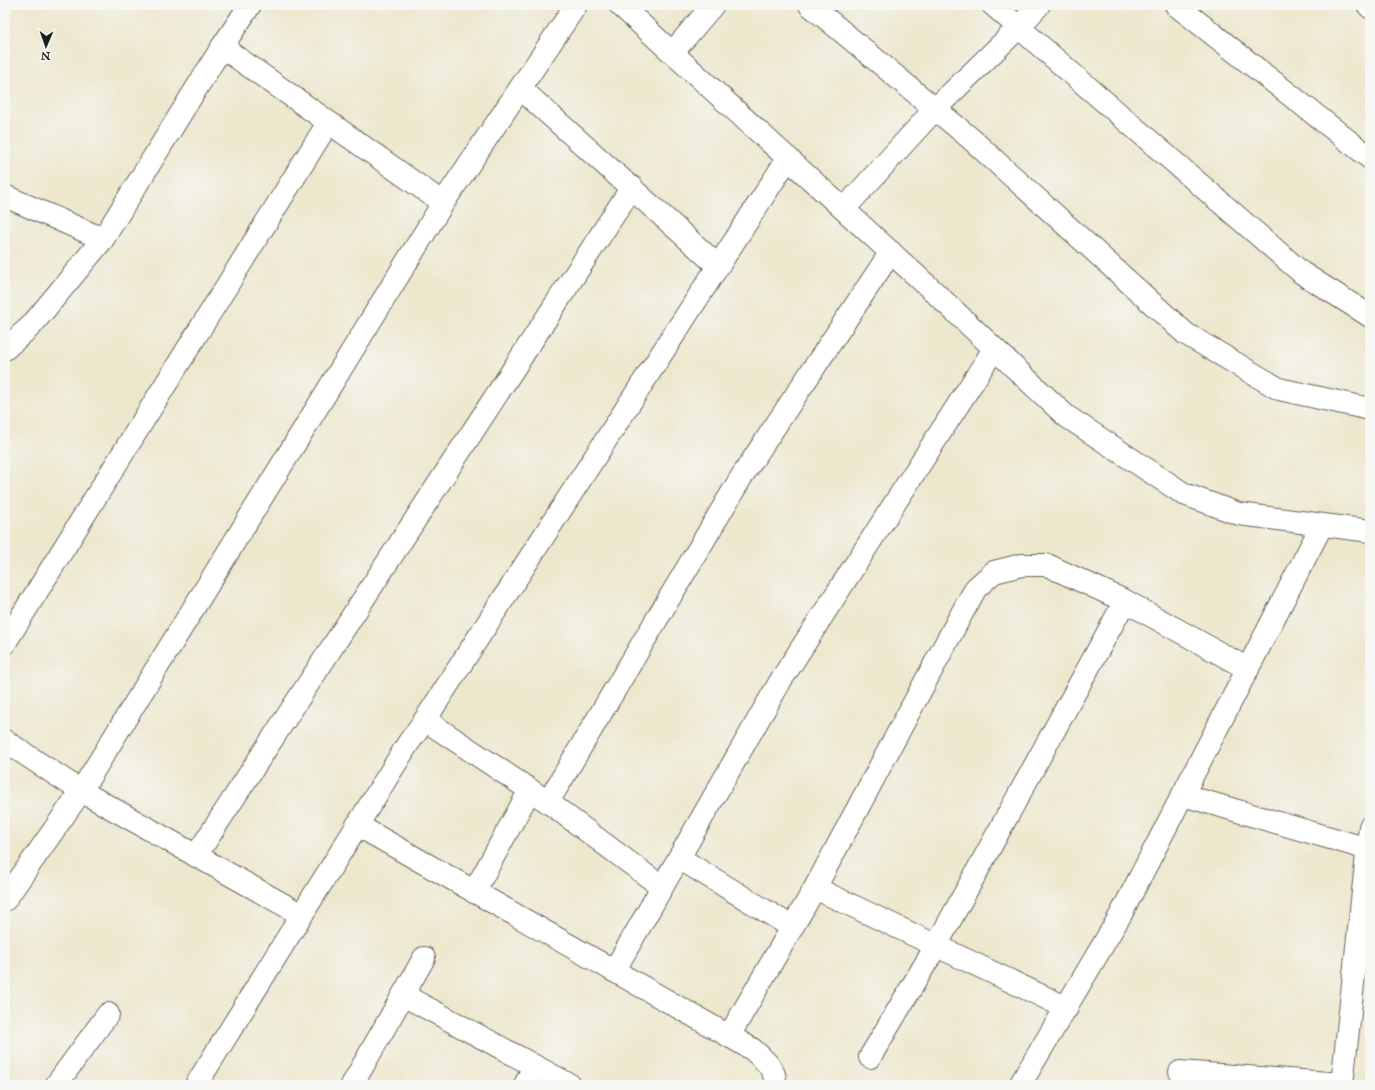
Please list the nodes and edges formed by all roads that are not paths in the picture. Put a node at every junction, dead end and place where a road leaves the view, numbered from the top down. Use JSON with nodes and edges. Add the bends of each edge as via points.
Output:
{"nodes":[{"id":1,"x":250,"y":5,"type":"edge"},
{"id":2,"x":576,"y":5,"type":"edge"},
{"id":3,"x":620,"y":5,"type":"edge"},
{"id":4,"x":713,"y":5,"type":"edge"},
{"id":5,"x":810,"y":5,"type":"edge"},
{"id":6,"x":993,"y":5,"type":"edge"},
{"id":7,"x":1039,"y":5,"type":"edge"},
{"id":8,"x":1176,"y":5,"type":"edge"},
{"id":9,"x":1018,"y":28,"type":"junction"},
{"id":10,"x":222,"y":47,"type":"junction"},
{"id":11,"x":673,"y":52,"type":"junction"},
{"id":12,"x":520,"y":88,"type":"junction"},
{"id":13,"x":935,"y":109,"type":"junction"},
{"id":14,"x":328,"y":123,"type":"junction"},
{"id":15,"x":788,"y":158,"type":"junction"},
{"id":16,"x":1370,"y":158,"type":"edge"},
{"id":17,"x":632,"y":187,"type":"junction"},
{"id":18,"x":5,"y":196,"type":"edge"},
{"id":19,"x":443,"y":203,"type":"junction"},
{"id":20,"x":844,"y":209,"type":"junction"},
{"id":21,"x":103,"y":239,"type":"junction"},
{"id":22,"x":891,"y":252,"type":"junction"},
{"id":23,"x":718,"y":266,"type":"junction"},
{"id":24,"x":1370,"y":316,"type":"edge"},
{"id":25,"x":5,"y":349,"type":"edge"},
{"id":26,"x":994,"y":349,"type":"junction"},
{"id":27,"x":1370,"y":409,"type":"edge"},
{"id":28,"x":1322,"y":525,"type":"junction"},
{"id":29,"x":1370,"y":531,"type":"edge"},
{"id":30,"x":1125,"y":601,"type":"junction"},
{"id":31,"x":5,"y":643,"type":"edge"},
{"id":32,"x":1248,"y":669,"type":"junction"},
{"id":33,"x":425,"y":720,"type":"junction"},
{"id":34,"x":5,"y":741,"type":"edge"},
{"id":35,"x":81,"y":791,"type":"junction"},
{"id":36,"x":1183,"y":795,"type":"junction"},
{"id":37,"x":539,"y":796,"type":"junction"},
{"id":38,"x":357,"y":825,"type":"junction"},
{"id":39,"x":1370,"y":827,"type":"edge"},
{"id":40,"x":1369,"y":837,"type":"edge"},
{"id":41,"x":196,"y":856,"type":"junction"},
{"id":42,"x":679,"y":858,"type":"junction"},
{"id":43,"x":662,"y":887,"type":"junction"},
{"id":44,"x":815,"y":888,"type":"junction"},
{"id":45,"x":474,"y":892,"type":"junction"},
{"id":46,"x":5,"y":900,"type":"edge"},
{"id":47,"x":302,"y":915,"type":"junction"},
{"id":48,"x":792,"y":927,"type":"junction"},
{"id":49,"x":936,"y":946,"type":"junction"},
{"id":50,"x":424,"y":958,"type":"dead end"},
{"id":51,"x":614,"y":971,"type":"junction"},
{"id":52,"x":403,"y":995,"type":"junction"},
{"id":53,"x":1066,"y":1008,"type":"junction"},
{"id":54,"x":108,"y":1014,"type":"dead end"},
{"id":55,"x":729,"y":1036,"type":"junction"},
{"id":56,"x":870,"y":1057,"type":"dead end"},
{"id":57,"x":534,"y":1066,"type":"junction"},
{"id":58,"x":1180,"y":1072,"type":"dead end"},
{"id":59,"x":56,"y":1085,"type":"edge"},
{"id":60,"x":196,"y":1085,"type":"edge"},
{"id":61,"x":352,"y":1085,"type":"edge"},
{"id":62,"x":525,"y":1085,"type":"edge"},
{"id":63,"x":570,"y":1085,"type":"edge"},
{"id":64,"x":775,"y":1085,"type":"edge"},
{"id":65,"x":1020,"y":1085,"type":"edge"},
{"id":66,"x":1342,"y":1085,"type":"edge"}],
"edges":[{"from":1,"to":10,"type":"street"},
{"from":2,"to":12,"type":"street"},
{"from":3,"to":11,"type":"street"},
{"from":4,"to":11,"type":"street"},
{"from":5,"to":13,"type":"street"},
{"from":6,"to":9,"type":"street"},
{"from":7,"to":9,"type":"street"},
{"from":8,"to":16,"type":"street"},
{"from":9,"to":13,"type":"street"},
{"from":9,"to":24,"type":"street","via":[[1302,273]]},
{"from":10,"to":14,"type":"street"},
{"from":10,"to":21,"type":"street"},
{"from":11,"to":15,"type":"street"},
{"from":12,"to":17,"type":"street"},
{"from":12,"to":19,"type":"street"},
{"from":13,"to":20,"type":"street"},
{"from":13,"to":27,"type":"street","via":[[1186,334],[1279,389]]},
{"from":14,"to":19,"type":"street"},
{"from":14,"to":31,"type":"street"},
{"from":15,"to":20,"type":"street"},
{"from":15,"to":23,"type":"street"},
{"from":17,"to":23,"type":"street"},
{"from":17,"to":41,"type":"street"},
{"from":18,"to":21,"type":"street"},
{"from":19,"to":35,"type":"street"},
{"from":20,"to":22,"type":"street"},
{"from":21,"to":25,"type":"street","via":[[31,326]]},
{"from":22,"to":26,"type":"street"},
{"from":22,"to":37,"type":"street","via":[[742,476]]},
{"from":23,"to":33,"type":"street"},
{"from":26,"to":28,"type":"street","via":[[1066,416],[1184,494],[1239,514]]},
{"from":26,"to":42,"type":"street","via":[[781,680]]},
{"from":28,"to":29,"type":"street"},
{"from":28,"to":32,"type":"street"},
{"from":30,"to":32,"type":"street"},
{"from":30,"to":44,"type":"street","via":[[1047,566],[1022,565],[994,572],[976,588]]},
{"from":30,"to":49,"type":"street"},
{"from":32,"to":36,"type":"street"},
{"from":33,"to":37,"type":"street"},
{"from":33,"to":38,"type":"street"},
{"from":34,"to":35,"type":"street"},
{"from":35,"to":41,"type":"street"},
{"from":35,"to":46,"type":"street"},
{"from":36,"to":40,"type":"street"},
{"from":36,"to":53,"type":"street","via":[[1120,916]]},
{"from":37,"to":43,"type":"street"},
{"from":37,"to":45,"type":"street"},
{"from":38,"to":45,"type":"street"},
{"from":38,"to":47,"type":"street"},
{"from":39,"to":40,"type":"street"},
{"from":40,"to":66,"type":"street"},
{"from":41,"to":47,"type":"street"},
{"from":42,"to":43,"type":"street"},
{"from":42,"to":48,"type":"street"},
{"from":43,"to":51,"type":"street"},
{"from":44,"to":48,"type":"street"},
{"from":44,"to":49,"type":"street"},
{"from":45,"to":51,"type":"street"},
{"from":47,"to":60,"type":"street"},
{"from":48,"to":55,"type":"street"},
{"from":49,"to":53,"type":"street"},
{"from":49,"to":56,"type":"street"},
{"from":50,"to":52,"type":"street"},
{"from":51,"to":55,"type":"street"},
{"from":52,"to":57,"type":"street"},
{"from":52,"to":61,"type":"street"},
{"from":53,"to":65,"type":"street"},
{"from":54,"to":59,"type":"street"},
{"from":55,"to":64,"type":"street","via":[[752,1049],[770,1066]]},
{"from":57,"to":62,"type":"street"},
{"from":57,"to":63,"type":"street"},
{"from":58,"to":66,"type":"street"}]}
